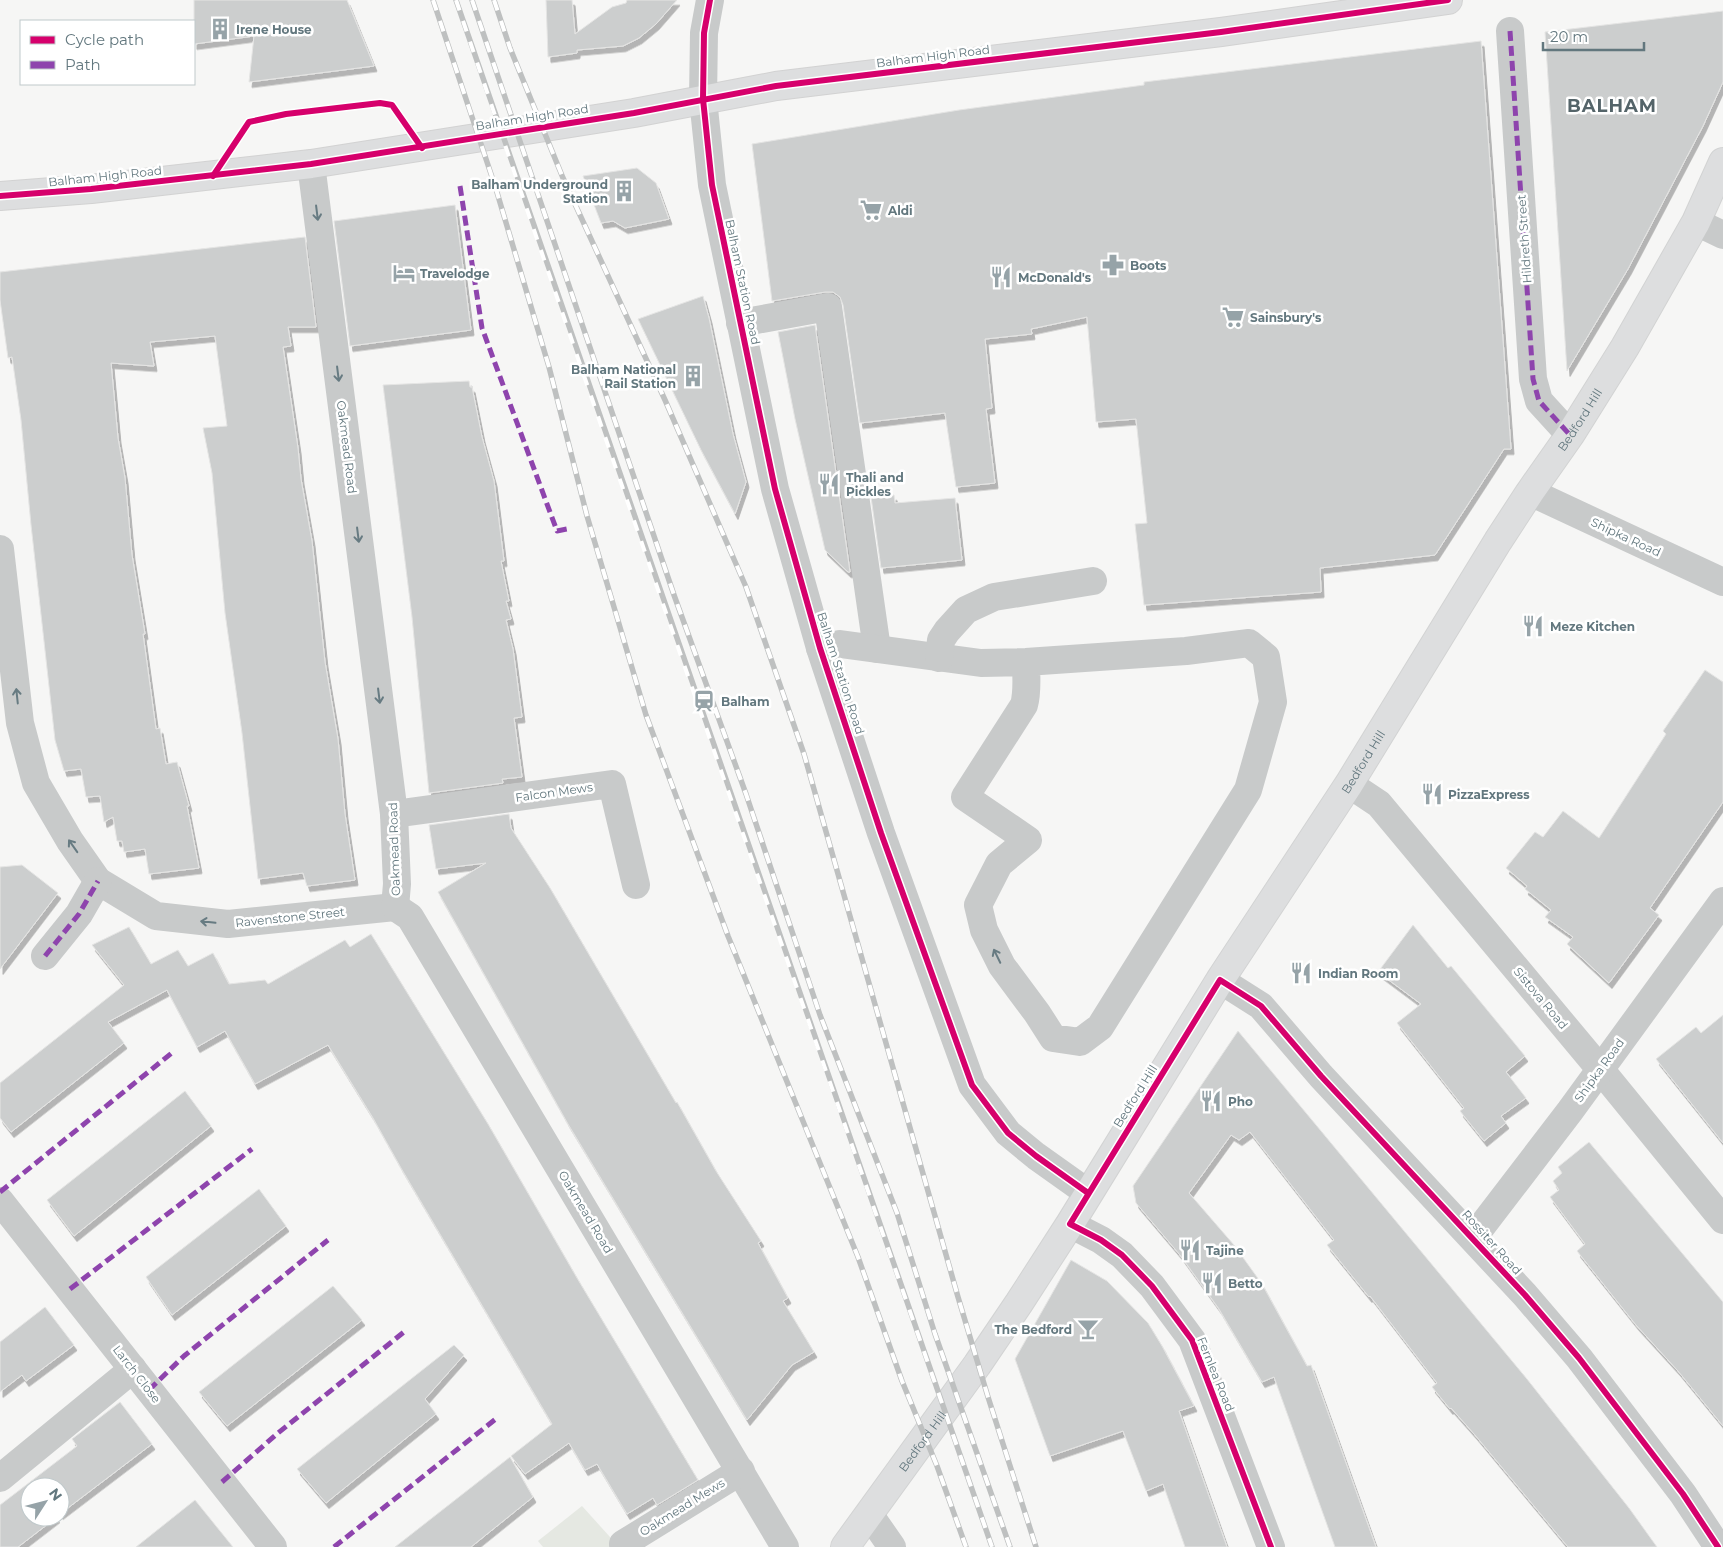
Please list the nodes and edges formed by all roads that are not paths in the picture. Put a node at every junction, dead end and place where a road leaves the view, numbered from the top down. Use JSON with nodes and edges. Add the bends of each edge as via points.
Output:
{"nodes":[{"id":1,"x":710,"y":0,"type":"edge"},
{"id":2,"x":1448,"y":0,"type":"edge"},
{"id":3,"x":1510,"y":31,"type":"dead end"},
{"id":4,"x":703,"y":99,"type":"junction"},
{"id":5,"x":1723,"y":162,"type":"edge"},
{"id":6,"x":311,"y":164,"type":"junction"},
{"id":7,"x":0,"y":196,"type":"edge"},
{"id":8,"x":1696,"y":222,"type":"junction"},
{"id":9,"x":1723,"y":235,"type":"edge"},
{"id":10,"x":740,"y":323,"type":"junction"},
{"id":11,"x":1570,"y":435,"type":"junction"},
{"id":12,"x":1530,"y":492,"type":"junction"},
{"id":13,"x":0,"y":549,"type":"edge"},
{"id":14,"x":1093,"y":580,"type":"dead end"},
{"id":15,"x":1723,"y":582,"type":"edge"},
{"id":16,"x":820,"y":648,"type":"junction"},
{"id":17,"x":877,"y":649,"type":"junction"},
{"id":18,"x":939,"y":658,"type":"junction"},
{"id":19,"x":1026,"y":662,"type":"junction"},
{"id":20,"x":1349,"y":784,"type":"junction"},
{"id":21,"x":394,"y":814,"type":"junction"},
{"id":22,"x":98,"y":881,"type":"junction"},
{"id":23,"x":636,"y":885,"type":"dead end"},
{"id":24,"x":1723,"y":901,"type":"edge"},
{"id":25,"x":395,"y":907,"type":"junction"},
{"id":26,"x":45,"y":956,"type":"dead end"},
{"id":27,"x":1220,"y":980,"type":"junction"},
{"id":28,"x":1600,"y":1069,"type":"junction"},
{"id":29,"x":1088,"y":1193,"type":"junction"},
{"id":30,"x":0,"y":1201,"type":"edge"},
{"id":31,"x":1723,"y":1220,"type":"edge"},
{"id":32,"x":1070,"y":1224,"type":"junction"},
{"id":33,"x":1471,"y":1235,"type":"junction"},
{"id":34,"x":133,"y":1369,"type":"junction"},
{"id":35,"x":741,"y":1471,"type":"junction"},
{"id":36,"x":0,"y":1478,"type":"edge"},
{"id":37,"x":869,"y":1514,"type":"junction"},
{"id":38,"x":623,"y":1544,"type":"dead end"},
{"id":39,"x":273,"y":1547,"type":"edge"},
{"id":40,"x":785,"y":1547,"type":"edge"},
{"id":41,"x":845,"y":1547,"type":"edge"},
{"id":42,"x":892,"y":1547,"type":"edge"},
{"id":43,"x":1271,"y":1547,"type":"edge"},
{"id":44,"x":1718,"y":1547,"type":"edge"}],
"edges":[{"from":1,"to":4,"type":"street","name":"Balham Station Road","via":[[704,33]]},
{"from":2,"to":4,"type":"main road","name":"Balham High Road","via":[[776,86]]},
{"from":3,"to":11,"type":"street","name":"Hildreth Street","via":[[1533,379],[1540,401]]},
{"from":4,"to":6,"type":"main road","name":"Balham High Road","via":[[634,113]]},
{"from":4,"to":10,"type":"street","name":"Balham Station Road","via":[[712,184]]},
{"from":5,"to":8,"type":"main road","name":"Bedford Hill"},
{"from":6,"to":7,"type":"main road","name":"Balham High Road"},
{"from":6,"to":21,"type":"street","name":"Oakmead Road","one_way":true},
{"from":8,"to":9,"type":"street"},
{"from":8,"to":11,"type":"main road","name":"Bedford Hill","via":[[1625,347]]},
{"from":10,"to":16,"type":"street","name":"Balham Station Road","via":[[775,489]]},
{"from":10,"to":17,"type":"street","via":[[828,307]]},
{"from":11,"to":12,"type":"main road","name":"Bedford Hill"},
{"from":12,"to":15,"type":"street","name":"Shipka Road"},
{"from":12,"to":20,"type":"main road","name":"Bedford Hill"},
{"from":22,"to":13,"type":"street","name":"Ravenstone Street","one_way":true,"via":[[36,784],[20,723]]},
{"from":14,"to":18,"type":"street","via":[[994,597],[966,610],[941,640]]},
{"from":16,"to":17,"type":"street","via":[[840,644]]},
{"from":16,"to":29,"type":"street","name":"Balham Station Road","via":[[972,1085],[1008,1132]]},
{"from":17,"to":18,"type":"street"},
{"from":18,"to":19,"type":"street","via":[[981,663]]},
{"from":19,"to":19,"type":"street","one_way":true,"via":[[1186,651],[1249,643],[1266,657],[1273,702],[1248,790],[1100,1027],[1080,1042],[1053,1038],[1002,966],[984,930],[978,905],[999,864],[1028,840],[965,797],[1024,706],[1028,692]]},
{"from":20,"to":27,"type":"main road","name":"Bedford Hill"},
{"from":20,"to":28,"type":"street","name":"Sistova Road","via":[[1379,804]]},
{"from":21,"to":23,"type":"street","name":"Falcon Mews","via":[[612,784]]},
{"from":21,"to":25,"type":"street","name":"Oakmead Road"},
{"from":25,"to":22,"type":"street","name":"Ravenstone Street","one_way":true,"via":[[228,924],[156,916]]},
{"from":22,"to":26,"type":"street","via":[[79,914]]},
{"from":24,"to":28,"type":"street","name":"Shipka Road"},
{"from":25,"to":35,"type":"street","name":"Oakmead Road","via":[[410,917]]},
{"from":27,"to":29,"type":"main road","name":"Bedford Hill"},
{"from":27,"to":33,"type":"street","name":"Rossiter Road","via":[[1261,1006],[1321,1076]]},
{"from":28,"to":31,"type":"street","name":"Sistova Road"},
{"from":28,"to":33,"type":"street","name":"Shipka Road","via":[[1482,1226]]},
{"from":29,"to":32,"type":"main road","name":"Bedford Hill"},
{"from":30,"to":34,"type":"street","name":"Larch Close"},
{"from":32,"to":37,"type":"main road","name":"Bedford Hill","via":[[977,1365]]},
{"from":32,"to":43,"type":"street","name":"Fernlea Road","via":[[1122,1255],[1152,1286],[1192,1340]]},
{"from":33,"to":44,"type":"street","name":"Rossiter Road","via":[[1579,1358],[1683,1494]]},
{"from":34,"to":36,"type":"street"},
{"from":34,"to":39,"type":"street","name":"Larch Close"},
{"from":35,"to":38,"type":"street","name":"Oakmead Mews"},
{"from":35,"to":40,"type":"street","name":"Oakmead Road"},
{"from":37,"to":41,"type":"main road","name":"Bedford Hill"},
{"from":37,"to":42,"type":"street"}]}
